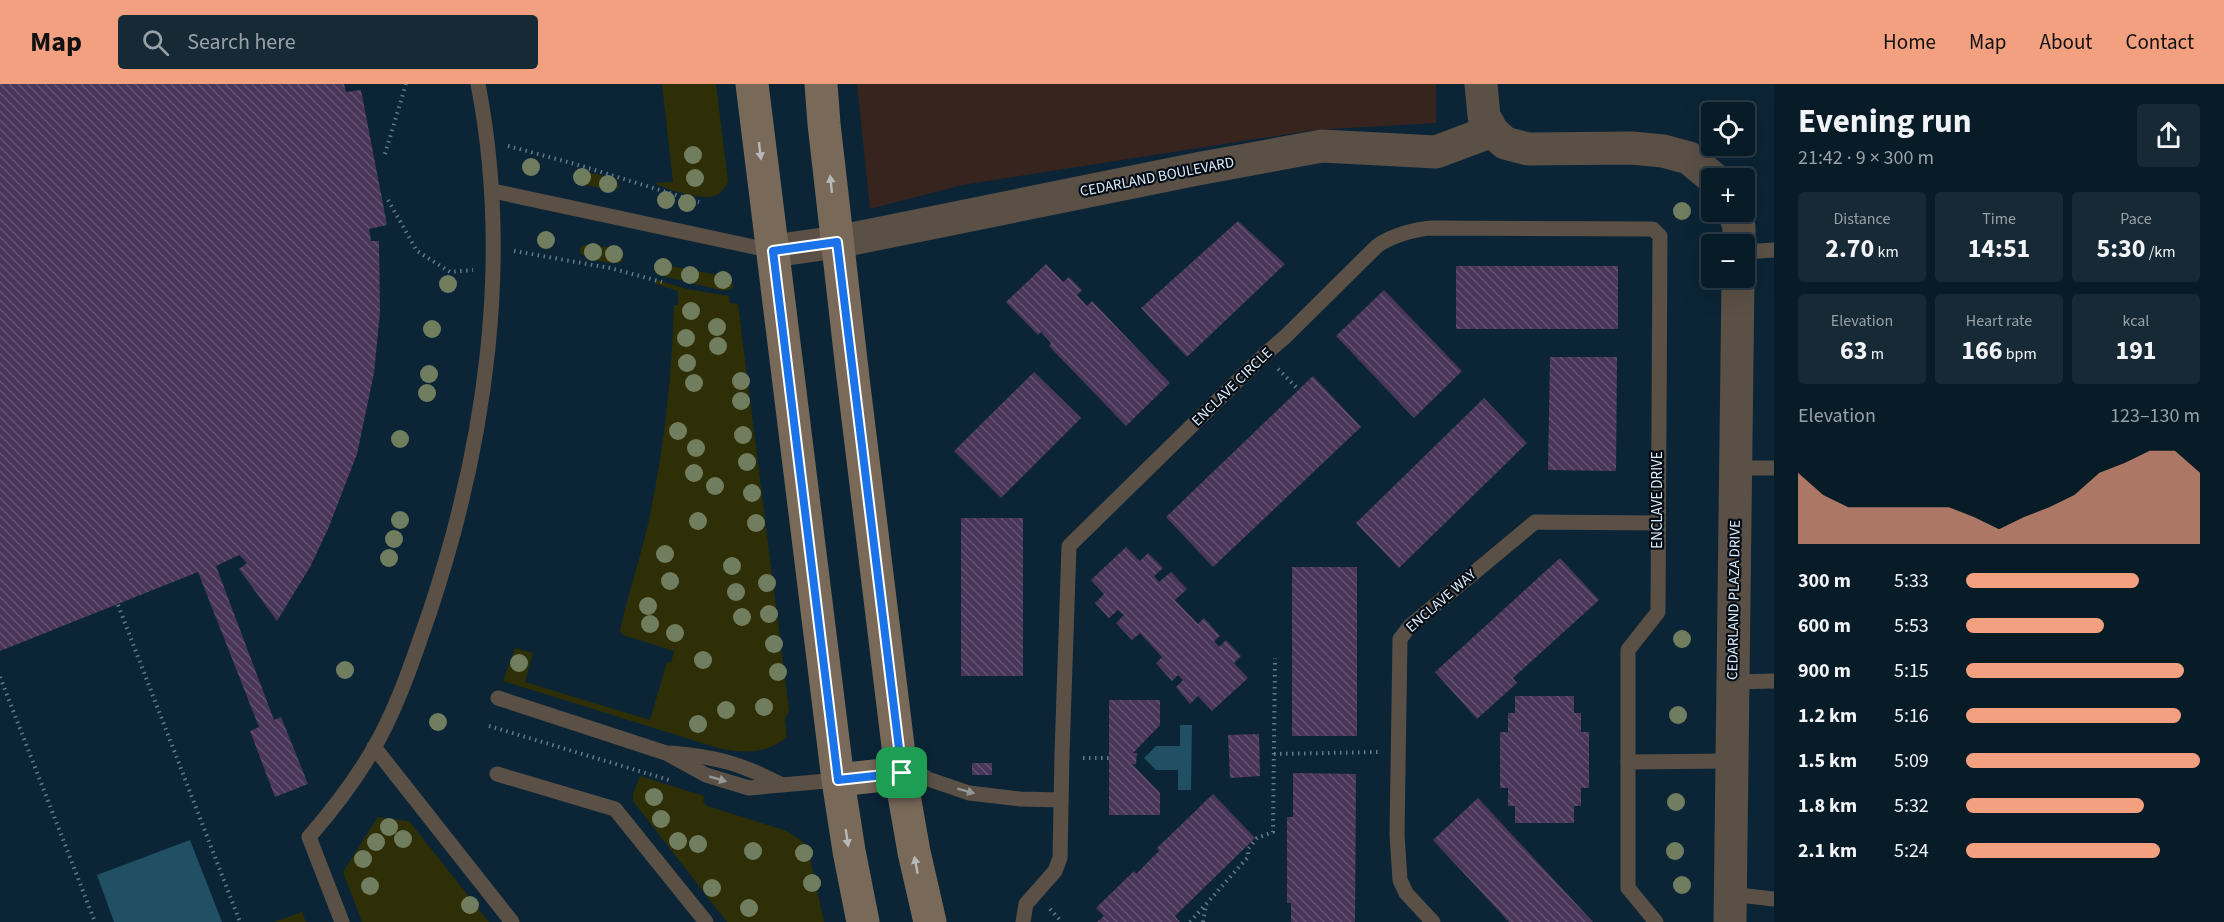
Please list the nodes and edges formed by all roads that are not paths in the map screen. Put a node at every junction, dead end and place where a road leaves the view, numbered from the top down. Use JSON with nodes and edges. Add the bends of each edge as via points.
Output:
{"nodes":[{"id":1,"x":478,"y":84,"type":"edge"},
{"id":2,"x":752,"y":84,"type":"edge"},
{"id":3,"x":821,"y":84,"type":"edge"},
{"id":4,"x":1481,"y":84,"type":"edge"},
{"id":5,"x":1492,"y":131,"type":"junction"},
{"id":6,"x":1701,"y":168,"type":"edge"},
{"id":7,"x":493,"y":191,"type":"junction"},
{"id":8,"x":1653,"y":229,"type":"joint"},
{"id":9,"x":837,"y":242,"type":"junction"},
{"id":10,"x":1774,"y":250,"type":"edge"},
{"id":11,"x":773,"y":251,"type":"junction"},
{"id":12,"x":1755,"y":251,"type":"edge"},
{"id":13,"x":1738,"y":288,"type":"edge"},
{"id":14,"x":1736,"y":468,"type":"junction"},
{"id":15,"x":1774,"y":468,"type":"edge"},
{"id":16,"x":1657,"y":523,"type":"junction"},
{"id":17,"x":1774,"y":681,"type":"edge"},
{"id":18,"x":1733,"y":682,"type":"junction"},
{"id":19,"x":498,"y":698,"type":"dead end"},
{"id":20,"x":374,"y":747,"type":"junction"},
{"id":21,"x":1732,"y":761,"type":"junction"},
{"id":22,"x":1628,"y":762,"type":"junction"},
{"id":23,"x":909,"y":772,"type":"junction"},
{"id":24,"x":497,"y":774,"type":"dead end"},
{"id":25,"x":838,"y":780,"type":"junction"},
{"id":26,"x":1061,"y":800,"type":"junction"},
{"id":27,"x":1774,"y":899,"type":"edge"},
{"id":28,"x":1730,"y":908,"type":"edge"},
{"id":29,"x":342,"y":922,"type":"edge"},
{"id":30,"x":512,"y":922,"type":"edge"},
{"id":31,"x":706,"y":922,"type":"edge"},
{"id":32,"x":863,"y":922,"type":"edge"},
{"id":33,"x":930,"y":922,"type":"edge"},
{"id":34,"x":1023,"y":922,"type":"edge"},
{"id":35,"x":1433,"y":922,"type":"edge"},
{"id":36,"x":1656,"y":922,"type":"edge"}],
"edges":[{"from":1,"to":7,"type":"lane"},
{"from":2,"to":11,"type":"main road","one_way":true},
{"from":9,"to":3,"type":"main road","one_way":true},
{"from":4,"to":5,"type":"street","via":[[1484,116]]},
{"from":5,"to":6,"type":"street","via":[[1505,143],[1528,149],[1663,150],[1689,158]]},
{"from":5,"to":9,"type":"street","name":"CEDARLAND BOULEVARD","via":[[1436,152],[1322,146]]},
{"from":7,"to":11,"type":"lane"},
{"from":7,"to":20,"type":"lane","via":[[491,315],[469,468],[448,552],[411,668]]},
{"from":8,"to":16,"type":"lane","name":"ENCLAVE DRIVE","via":[[1660,236]]},
{"from":8,"to":26,"type":"lane","name":"ENCLAVE CIRCLE","via":[[1424,228],[1377,246],[1069,546]]},
{"from":9,"to":11,"type":"street","name":"CEDARLAND BOULEVARD"},
{"from":9,"to":23,"type":"main road"},
{"from":10,"to":12,"type":"lane"},
{"from":11,"to":25,"type":"main road"},
{"from":13,"to":14,"type":"street","name":"CEDARLAND PLAZA DRIVE"},
{"from":14,"to":15,"type":"lane"},
{"from":14,"to":18,"type":"street","name":"CEDARLAND PLAZA DRIVE"},
{"from":16,"to":22,"type":"lane","name":"ENCLAVE DRIVE","via":[[1658,612],[1628,650]]},
{"from":16,"to":35,"type":"lane","name":"ENCLAVE WAY","via":[[1535,522],[1410,626],[1400,639],[1400,880],[1406,893]]},
{"from":17,"to":18,"type":"lane"},
{"from":18,"to":21,"type":"street","name":"CEDARLAND PLAZA DRIVE"},
{"from":19,"to":25,"type":"lane","via":[[666,753],[706,775],[749,788]]},
{"from":20,"to":29,"type":"lane","via":[[345,793],[309,837]]},
{"from":20,"to":30,"type":"lane"},
{"from":21,"to":22,"type":"lane"},
{"from":21,"to":28,"type":"street","name":"CEDARLAND PLAZA DRIVE"},
{"from":22,"to":36,"type":"lane","name":"ENCLAVE DRIVE","via":[[1628,888]]},
{"from":23,"to":25,"type":"main road"},
{"from":23,"to":26,"type":"lane","one_way":true,"via":[[969,793]]},
{"from":33,"to":23,"type":"main road","one_way":true,"via":[[914,852]]},
{"from":24,"to":31,"type":"lane","via":[[615,809]]},
{"from":25,"to":32,"type":"main road","one_way":true},
{"from":26,"to":34,"type":"lane","name":"ENCLAVE CIRCLE","via":[[1059,866],[1026,904]]},
{"from":27,"to":28,"type":"lane"}]}
